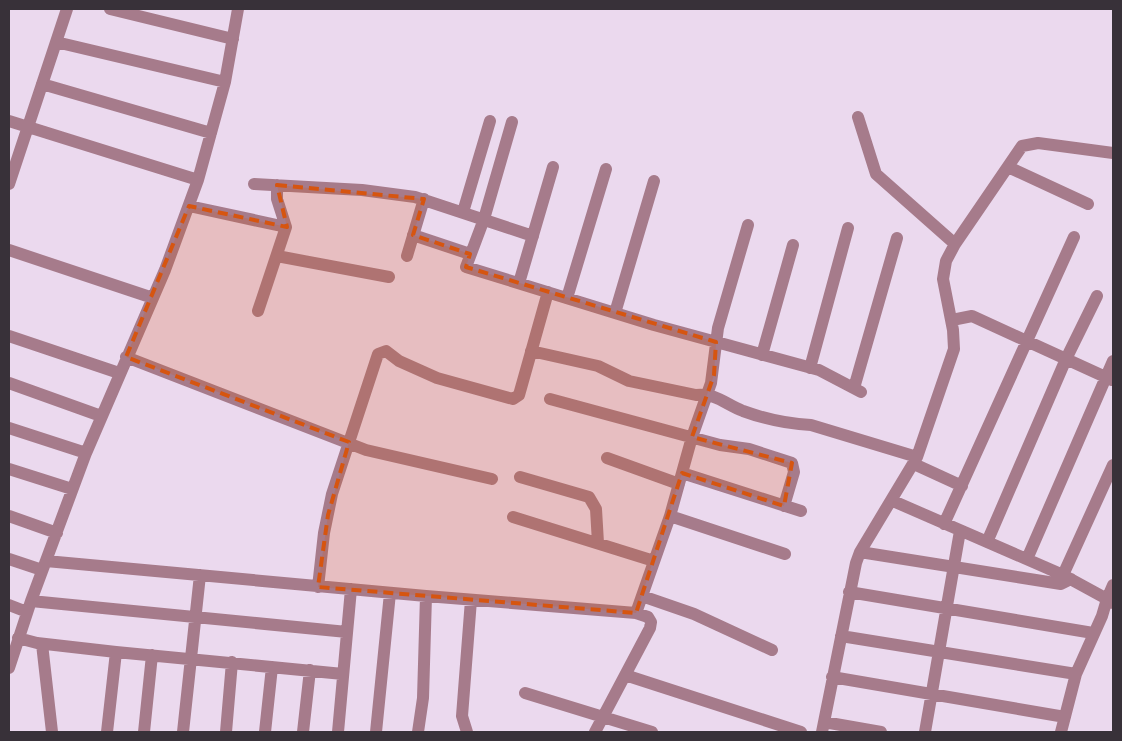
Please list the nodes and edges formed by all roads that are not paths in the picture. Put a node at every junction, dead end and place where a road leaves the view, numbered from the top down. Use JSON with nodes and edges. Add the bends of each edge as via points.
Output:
{"nodes":[{"id":1,"x":67,"y":9,"type":"edge"},
{"id":2,"x":110,"y":9,"type":"edge"},
{"id":3,"x":238,"y":9,"type":"edge"},
{"id":4,"x":233,"y":39,"type":"junction"},
{"id":5,"x":56,"y":42,"type":"junction"},
{"id":6,"x":225,"y":82,"type":"junction"},
{"id":7,"x":42,"y":84,"type":"junction"},
{"id":8,"x":858,"y":117,"type":"dead end"},
{"id":9,"x":9,"y":121,"type":"edge"},
{"id":10,"x":490,"y":121,"type":"dead end"},
{"id":11,"x":512,"y":122,"type":"dead end"},
{"id":12,"x":29,"y":127,"type":"junction"},
{"id":13,"x":211,"y":133,"type":"junction"},
{"id":14,"x":1113,"y":153,"type":"edge"},
{"id":15,"x":553,"y":167,"type":"dead end"},
{"id":16,"x":1008,"y":167,"type":"junction"},
{"id":17,"x":606,"y":169,"type":"dead end"},
{"id":18,"x":198,"y":180,"type":"junction"},
{"id":19,"x":654,"y":181,"type":"dead end"},
{"id":20,"x":9,"y":184,"type":"edge"},
{"id":21,"x":254,"y":184,"type":"dead end"},
{"id":22,"x":277,"y":185,"type":"junction"},
{"id":23,"x":424,"y":199,"type":"junction"},
{"id":24,"x":1088,"y":204,"type":"dead end"},
{"id":25,"x":189,"y":206,"type":"junction"},
{"id":26,"x":463,"y":212,"type":"junction"},
{"id":27,"x":484,"y":219,"type":"junction"},
{"id":28,"x":748,"y":225,"type":"dead end"},
{"id":29,"x":286,"y":227,"type":"junction"},
{"id":30,"x":848,"y":228,"type":"dead end"},
{"id":31,"x":413,"y":235,"type":"junction"},
{"id":32,"x":533,"y":236,"type":"junction"},
{"id":33,"x":1074,"y":237,"type":"dead end"},
{"id":34,"x":897,"y":238,"type":"dead end"},
{"id":35,"x":955,"y":244,"type":"junction"},
{"id":36,"x":793,"y":245,"type":"dead end"},
{"id":37,"x":9,"y":250,"type":"edge"},
{"id":38,"x":470,"y":254,"type":"junction"},
{"id":39,"x":278,"y":256,"type":"junction"},
{"id":40,"x":407,"y":256,"type":"dead end"},
{"id":41,"x":389,"y":278,"type":"dead end"},
{"id":42,"x":519,"y":283,"type":"junction"},
{"id":43,"x":548,"y":292,"type":"junction"},
{"id":44,"x":1097,"y":296,"type":"dead end"},
{"id":45,"x":153,"y":298,"type":"junction"},
{"id":46,"x":567,"y":298,"type":"junction"},
{"id":47,"x":258,"y":311,"type":"dead end"},
{"id":48,"x":615,"y":313,"type":"junction"},
{"id":49,"x":952,"y":320,"type":"junction"},
{"id":50,"x":9,"y":336,"type":"edge"},
{"id":51,"x":1027,"y":341,"type":"junction"},
{"id":52,"x":716,"y":342,"type":"junction"},
{"id":53,"x":531,"y":352,"type":"junction"},
{"id":54,"x":762,"y":354,"type":"junction"},
{"id":55,"x":126,"y":357,"type":"junction"},
{"id":56,"x":1066,"y":359,"type":"junction"},
{"id":57,"x":1113,"y":361,"type":"edge"},
{"id":58,"x":810,"y":368,"type":"junction"},
{"id":59,"x":119,"y":373,"type":"junction"},
{"id":60,"x":1110,"y":379,"type":"edge"},
{"id":61,"x":9,"y":383,"type":"edge"},
{"id":62,"x":707,"y":394,"type":"junction"},
{"id":63,"x":550,"y":399,"type":"dead end"},
{"id":64,"x":101,"y":416,"type":"junction"},
{"id":65,"x":9,"y":428,"type":"edge"},
{"id":66,"x":692,"y":437,"type":"junction"},
{"id":67,"x":349,"y":442,"type":"junction"},
{"id":68,"x":86,"y":453,"type":"junction"},
{"id":69,"x":607,"y":458,"type":"dead end"},
{"id":70,"x":915,"y":461,"type":"junction"},
{"id":71,"x":1113,"y":465,"type":"edge"},
{"id":72,"x":9,"y":468,"type":"edge"},
{"id":73,"x":520,"y":477,"type":"dead end"},
{"id":74,"x":680,"y":478,"type":"junction"},
{"id":75,"x":492,"y":479,"type":"dead end"},
{"id":76,"x":962,"y":486,"type":"junction"},
{"id":77,"x":72,"y":489,"type":"junction"},
{"id":78,"x":892,"y":502,"type":"junction"},
{"id":79,"x":784,"y":506,"type":"junction"},
{"id":80,"x":801,"y":511,"type":"dead end"},
{"id":81,"x":9,"y":516,"type":"edge"},
{"id":82,"x":670,"y":516,"type":"junction"},
{"id":83,"x":513,"y":517,"type":"dead end"},
{"id":84,"x":944,"y":524,"type":"junction"},
{"id":85,"x":960,"y":531,"type":"junction"},
{"id":86,"x":57,"y":533,"type":"junction"},
{"id":87,"x":987,"y":542,"type":"junction"},
{"id":88,"x":598,"y":543,"type":"junction"},
{"id":89,"x":860,"y":552,"type":"junction"},
{"id":90,"x":785,"y":554,"type":"dead end"},
{"id":91,"x":9,"y":559,"type":"edge"},
{"id":92,"x":1027,"y":559,"type":"junction"},
{"id":93,"x":654,"y":561,"type":"junction"},
{"id":94,"x":44,"y":566,"type":"junction"},
{"id":95,"x":954,"y":567,"type":"junction"},
{"id":96,"x":200,"y":575,"type":"junction"},
{"id":97,"x":1067,"y":577,"type":"junction"},
{"id":98,"x":1113,"y":585,"type":"edge"},
{"id":99,"x":318,"y":587,"type":"junction"},
{"id":100,"x":351,"y":589,"type":"junction"},
{"id":101,"x":849,"y":592,"type":"junction"},
{"id":102,"x":390,"y":593,"type":"junction"},
{"id":103,"x":426,"y":596,"type":"junction"},
{"id":104,"x":642,"y":596,"type":"junction"},
{"id":105,"x":471,"y":600,"type":"junction"},
{"id":106,"x":1110,"y":601,"type":"edge"},
{"id":107,"x":9,"y":605,"type":"edge"},
{"id":108,"x":29,"y":607,"type":"junction"},
{"id":109,"x":947,"y":608,"type":"junction"},
{"id":110,"x":636,"y":612,"type":"junction"},
{"id":111,"x":195,"y":617,"type":"junction"},
{"id":112,"x":347,"y":632,"type":"junction"},
{"id":113,"x":1094,"y":633,"type":"junction"},
{"id":114,"x":841,"y":636,"type":"junction"},
{"id":115,"x":18,"y":638,"type":"junction"},
{"id":116,"x":42,"y":644,"type":"junction"},
{"id":117,"x":772,"y":650,"type":"dead end"},
{"id":118,"x":11,"y":651,"type":"edge"},
{"id":119,"x":116,"y":652,"type":"junction"},
{"id":120,"x":939,"y":652,"type":"junction"},
{"id":121,"x":152,"y":655,"type":"junction"},
{"id":122,"x":191,"y":658,"type":"junction"},
{"id":123,"x":232,"y":662,"type":"junction"},
{"id":124,"x":272,"y":666,"type":"junction"},
{"id":125,"x":9,"y":668,"type":"edge"},
{"id":126,"x":310,"y":670,"type":"junction"},
{"id":127,"x":344,"y":674,"type":"junction"},
{"id":128,"x":1076,"y":674,"type":"junction"},
{"id":129,"x":626,"y":675,"type":"junction"},
{"id":130,"x":832,"y":677,"type":"junction"},
{"id":131,"x":525,"y":693,"type":"dead end"},
{"id":132,"x":932,"y":694,"type":"junction"},
{"id":133,"x":604,"y":717,"type":"junction"},
{"id":134,"x":1065,"y":718,"type":"junction"},
{"id":135,"x":823,"y":727,"type":"edge"},
{"id":136,"x":52,"y":732,"type":"edge"},
{"id":137,"x":108,"y":732,"type":"edge"},
{"id":138,"x":144,"y":732,"type":"edge"},
{"id":139,"x":183,"y":732,"type":"edge"},
{"id":140,"x":226,"y":732,"type":"edge"},
{"id":141,"x":265,"y":732,"type":"edge"},
{"id":142,"x":303,"y":732,"type":"edge"},
{"id":143,"x":338,"y":732,"type":"edge"},
{"id":144,"x":376,"y":732,"type":"edge"},
{"id":145,"x":418,"y":732,"type":"edge"},
{"id":146,"x":467,"y":732,"type":"edge"},
{"id":147,"x":595,"y":732,"type":"edge"},
{"id":148,"x":652,"y":732,"type":"edge"},
{"id":149,"x":801,"y":732,"type":"edge"},
{"id":150,"x":881,"y":732,"type":"edge"},
{"id":151,"x":925,"y":732,"type":"edge"},
{"id":152,"x":1062,"y":732,"type":"edge"}],
"edges":[{"from":1,"to":5,"type":"street"},
{"from":2,"to":4,"type":"street"},
{"from":3,"to":4,"type":"street"},
{"from":4,"to":6,"type":"street"},
{"from":5,"to":6,"type":"street"},
{"from":5,"to":7,"type":"street"},
{"from":6,"to":13,"type":"street"},
{"from":7,"to":12,"type":"street"},
{"from":7,"to":13,"type":"street"},
{"from":8,"to":35,"type":"street","via":[[876,174]]},
{"from":9,"to":12,"type":"street"},
{"from":10,"to":26,"type":"street"},
{"from":11,"to":27,"type":"street"},
{"from":12,"to":18,"type":"street"},
{"from":12,"to":20,"type":"street"},
{"from":13,"to":18,"type":"street"},
{"from":14,"to":16,"type":"street","via":[[1029,144],[1022,146]]},
{"from":15,"to":32,"type":"street"},
{"from":16,"to":24,"type":"street"},
{"from":16,"to":35,"type":"street"},
{"from":17,"to":46,"type":"street"},
{"from":18,"to":25,"type":"street"},
{"from":19,"to":48,"type":"street"},
{"from":21,"to":22,"type":"street"},
{"from":22,"to":23,"type":"street","via":[[362,190]]},
{"from":22,"to":29,"type":"street","via":[[276,193]]},
{"from":23,"to":26,"type":"street"},
{"from":23,"to":31,"type":"street"},
{"from":25,"to":29,"type":"street"},
{"from":25,"to":45,"type":"street"},
{"from":26,"to":27,"type":"street"},
{"from":27,"to":32,"type":"street"},
{"from":27,"to":38,"type":"street"},
{"from":28,"to":52,"type":"street"},
{"from":29,"to":39,"type":"street"},
{"from":30,"to":58,"type":"street"},
{"from":31,"to":38,"type":"street"},
{"from":31,"to":40,"type":"street"},
{"from":32,"to":42,"type":"street"},
{"from":33,"to":51,"type":"street"},
{"from":34,"to":58,"type":"street","via":[[858,390]]},
{"from":35,"to":49,"type":"street","via":[[946,261],[943,279]]},
{"from":36,"to":54,"type":"street"},
{"from":37,"to":45,"type":"street"},
{"from":38,"to":42,"type":"street","via":[[466,267]]},
{"from":39,"to":41,"type":"street"},
{"from":39,"to":47,"type":"street"},
{"from":42,"to":43,"type":"street"},
{"from":43,"to":46,"type":"street"},
{"from":43,"to":53,"type":"street"},
{"from":44,"to":56,"type":"street"},
{"from":45,"to":55,"type":"street"},
{"from":46,"to":48,"type":"street"},
{"from":48,"to":52,"type":"street"},
{"from":49,"to":51,"type":"street","via":[[972,316]]},
{"from":49,"to":70,"type":"street","via":[[954,349]]},
{"from":50,"to":59,"type":"street"},
{"from":51,"to":56,"type":"street"},
{"from":51,"to":76,"type":"street"},
{"from":52,"to":54,"type":"street"},
{"from":52,"to":62,"type":"street","via":[[714,375]]},
{"from":53,"to":62,"type":"street","via":[[598,366],[629,380],[696,395]]},
{"from":53,"to":67,"type":"street","via":[[519,395],[513,399],[437,378],[399,361],[386,350],[381,352]]},
{"from":54,"to":58,"type":"street"},
{"from":55,"to":59,"type":"street"},
{"from":55,"to":67,"type":"street"},
{"from":56,"to":60,"type":"street"},
{"from":56,"to":87,"type":"street"},
{"from":57,"to":60,"type":"street"},
{"from":59,"to":64,"type":"street"},
{"from":60,"to":92,"type":"street"},
{"from":61,"to":64,"type":"street"},
{"from":62,"to":66,"type":"street"},
{"from":62,"to":70,"type":"street","via":[[742,410],[795,425],[811,425]]},
{"from":63,"to":66,"type":"street"},
{"from":64,"to":68,"type":"street"},
{"from":65,"to":68,"type":"street"},
{"from":66,"to":74,"type":"street"},
{"from":66,"to":79,"type":"street","via":[[749,449],[792,463],[794,472]]},
{"from":67,"to":75,"type":"street","via":[[366,450]]},
{"from":67,"to":99,"type":"street","via":[[328,515]]},
{"from":68,"to":77,"type":"street"},
{"from":69,"to":74,"type":"street"},
{"from":70,"to":76,"type":"street"},
{"from":70,"to":78,"type":"street"},
{"from":71,"to":97,"type":"street"},
{"from":72,"to":77,"type":"street"},
{"from":73,"to":88,"type":"street","via":[[589,497],[596,509]]},
{"from":74,"to":79,"type":"street"},
{"from":74,"to":82,"type":"street"},
{"from":76,"to":84,"type":"street"},
{"from":77,"to":86,"type":"street"},
{"from":78,"to":84,"type":"street"},
{"from":78,"to":89,"type":"street"},
{"from":79,"to":80,"type":"street"},
{"from":81,"to":86,"type":"street"},
{"from":82,"to":90,"type":"street"},
{"from":82,"to":93,"type":"street"},
{"from":83,"to":88,"type":"street"},
{"from":84,"to":85,"type":"street"},
{"from":85,"to":87,"type":"street"},
{"from":85,"to":95,"type":"street"},
{"from":86,"to":94,"type":"street"},
{"from":87,"to":92,"type":"street"},
{"from":88,"to":93,"type":"street"},
{"from":89,"to":95,"type":"street"},
{"from":89,"to":101,"type":"street"},
{"from":91,"to":94,"type":"street"},
{"from":92,"to":97,"type":"street"},
{"from":93,"to":104,"type":"street"},
{"from":94,"to":96,"type":"street"},
{"from":94,"to":108,"type":"street"},
{"from":95,"to":97,"type":"street","via":[[1061,584]]},
{"from":95,"to":109,"type":"street"},
{"from":96,"to":99,"type":"street"},
{"from":96,"to":111,"type":"street"},
{"from":97,"to":106,"type":"street"},
{"from":98,"to":106,"type":"street"},
{"from":99,"to":100,"type":"street"},
{"from":100,"to":102,"type":"street"},
{"from":100,"to":112,"type":"street"},
{"from":101,"to":109,"type":"street"},
{"from":101,"to":114,"type":"street"},
{"from":102,"to":103,"type":"street"},
{"from":102,"to":144,"type":"street"},
{"from":103,"to":105,"type":"street"},
{"from":103,"to":145,"type":"street","via":[[423,698]]},
{"from":104,"to":110,"type":"street"},
{"from":104,"to":117,"type":"street","via":[[694,614]]},
{"from":105,"to":110,"type":"street"},
{"from":105,"to":146,"type":"street","via":[[462,716]]},
{"from":106,"to":113,"type":"street"},
{"from":107,"to":108,"type":"street"},
{"from":108,"to":111,"type":"street"},
{"from":108,"to":115,"type":"street"},
{"from":109,"to":113,"type":"street"},
{"from":109,"to":120,"type":"street"},
{"from":110,"to":129,"type":"street","via":[[651,622]]},
{"from":111,"to":112,"type":"street"},
{"from":111,"to":122,"type":"street"},
{"from":112,"to":127,"type":"street"},
{"from":113,"to":128,"type":"street"},
{"from":114,"to":120,"type":"street"},
{"from":114,"to":130,"type":"street"},
{"from":115,"to":116,"type":"street"},
{"from":115,"to":118,"type":"street"},
{"from":116,"to":119,"type":"street"},
{"from":116,"to":136,"type":"street"},
{"from":118,"to":125,"type":"street"},
{"from":119,"to":121,"type":"street"},
{"from":119,"to":137,"type":"street"},
{"from":120,"to":128,"type":"street"},
{"from":120,"to":132,"type":"street"},
{"from":121,"to":122,"type":"street"},
{"from":121,"to":138,"type":"street"},
{"from":122,"to":123,"type":"street"},
{"from":122,"to":139,"type":"street"},
{"from":123,"to":124,"type":"street"},
{"from":123,"to":140,"type":"street"},
{"from":124,"to":126,"type":"street"},
{"from":124,"to":141,"type":"street"},
{"from":126,"to":127,"type":"street"},
{"from":126,"to":142,"type":"street"},
{"from":127,"to":143,"type":"street"},
{"from":128,"to":134,"type":"street"},
{"from":129,"to":133,"type":"street"},
{"from":129,"to":149,"type":"street"},
{"from":130,"to":132,"type":"street"},
{"from":130,"to":135,"type":"street"},
{"from":131,"to":133,"type":"street"},
{"from":132,"to":134,"type":"street"},
{"from":132,"to":151,"type":"street"},
{"from":133,"to":147,"type":"street"},
{"from":133,"to":148,"type":"street"},
{"from":134,"to":152,"type":"street"},
{"from":135,"to":150,"type":"street"}]}
